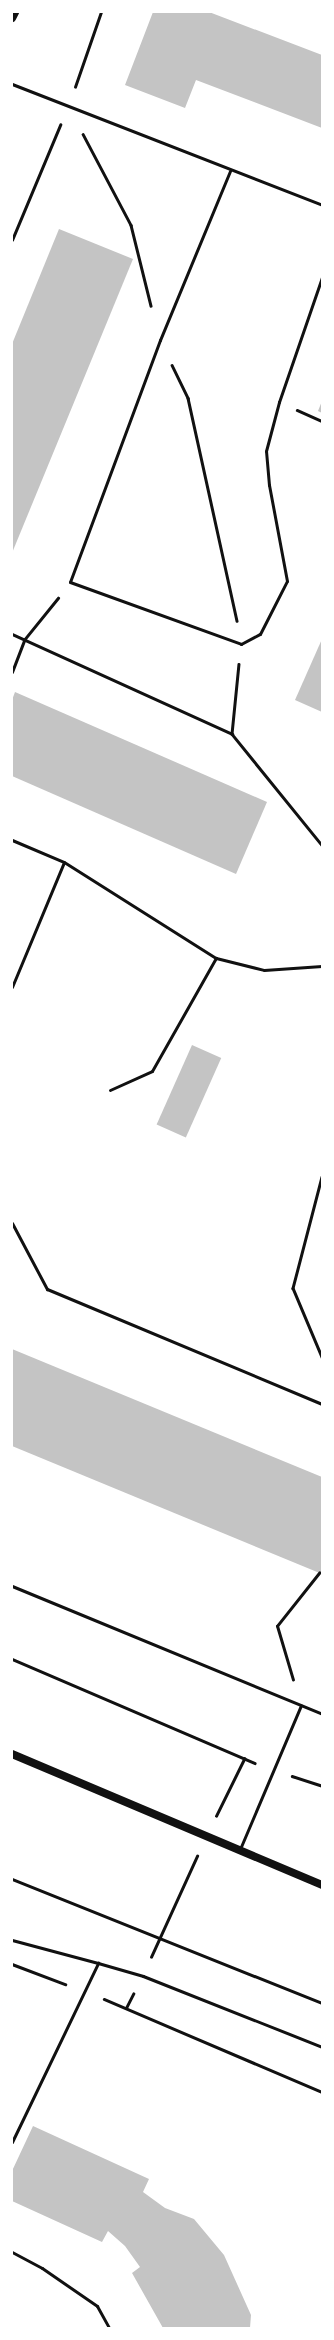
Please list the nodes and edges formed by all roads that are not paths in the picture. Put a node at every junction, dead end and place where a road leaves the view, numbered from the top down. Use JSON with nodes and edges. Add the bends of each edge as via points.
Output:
{"nodes":[{"id":1,"x":14,"y":12,"type":"edge"},
{"id":2,"x":12,"y":18,"type":"edge"},
{"id":3,"x":12,"y":84,"type":"edge"},
{"id":4,"x":230,"y":171,"type":"junction"},
{"id":5,"x":322,"y":206,"type":"edge"},
{"id":6,"x":322,"y":277,"type":"edge"},
{"id":7,"x":12,"y":840,"type":"edge"},
{"id":8,"x":64,"y":862,"type":"junction"},
{"id":9,"x":216,"y":958,"type":"junction"},
{"id":10,"x":322,"y":966,"type":"edge"},
{"id":11,"x":12,"y":987,"type":"edge"},
{"id":12,"x":110,"y":1090,"type":"dead end"},
{"id":13,"x":12,"y":1223,"type":"edge"},
{"id":14,"x":322,"y":1404,"type":"edge"},
{"id":15,"x":12,"y":1586,"type":"edge"},
{"id":16,"x":301,"y":1705,"type":"junction"},
{"id":17,"x":322,"y":1714,"type":"edge"},
{"id":18,"x":12,"y":1754,"type":"edge"},
{"id":19,"x":239,"y":1851,"type":"junction"},
{"id":20,"x":322,"y":1885,"type":"edge"},
{"id":21,"x":12,"y":1940,"type":"edge"},
{"id":22,"x":98,"y":1963,"type":"junction"},
{"id":23,"x":322,"y":2047,"type":"edge"},
{"id":24,"x":12,"y":2142,"type":"edge"},
{"id":25,"x":12,"y":2252,"type":"edge"},
{"id":26,"x":109,"y":2328,"type":"edge"}],
"edges":[{"from":1,"to":2,"type":"street"},
{"from":3,"to":4,"type":"lane"},
{"from":4,"to":5,"type":"lane"},
{"from":4,"to":6,"type":"lane","via":[[160,340],[70,582],[241,644],[260,634],[287,581],[269,485],[266,451],[279,402]]},
{"from":7,"to":8,"type":"lane"},
{"from":8,"to":9,"type":"lane"},
{"from":8,"to":11,"type":"lane"},
{"from":9,"to":10,"type":"lane","via":[[264,970]]},
{"from":9,"to":12,"type":"lane","via":[[152,1071]]},
{"from":13,"to":14,"type":"lane","via":[[48,1290]]},
{"from":15,"to":16,"type":"lane"},
{"from":16,"to":17,"type":"lane"},
{"from":16,"to":19,"type":"lane"},
{"from":18,"to":19,"type":"main road"},
{"from":19,"to":20,"type":"main road"},
{"from":21,"to":22,"type":"lane"},
{"from":22,"to":23,"type":"lane","via":[[143,1976]]},
{"from":22,"to":24,"type":"lane"},
{"from":25,"to":26,"type":"lane","via":[[42,2268],[97,2306]]}]}
